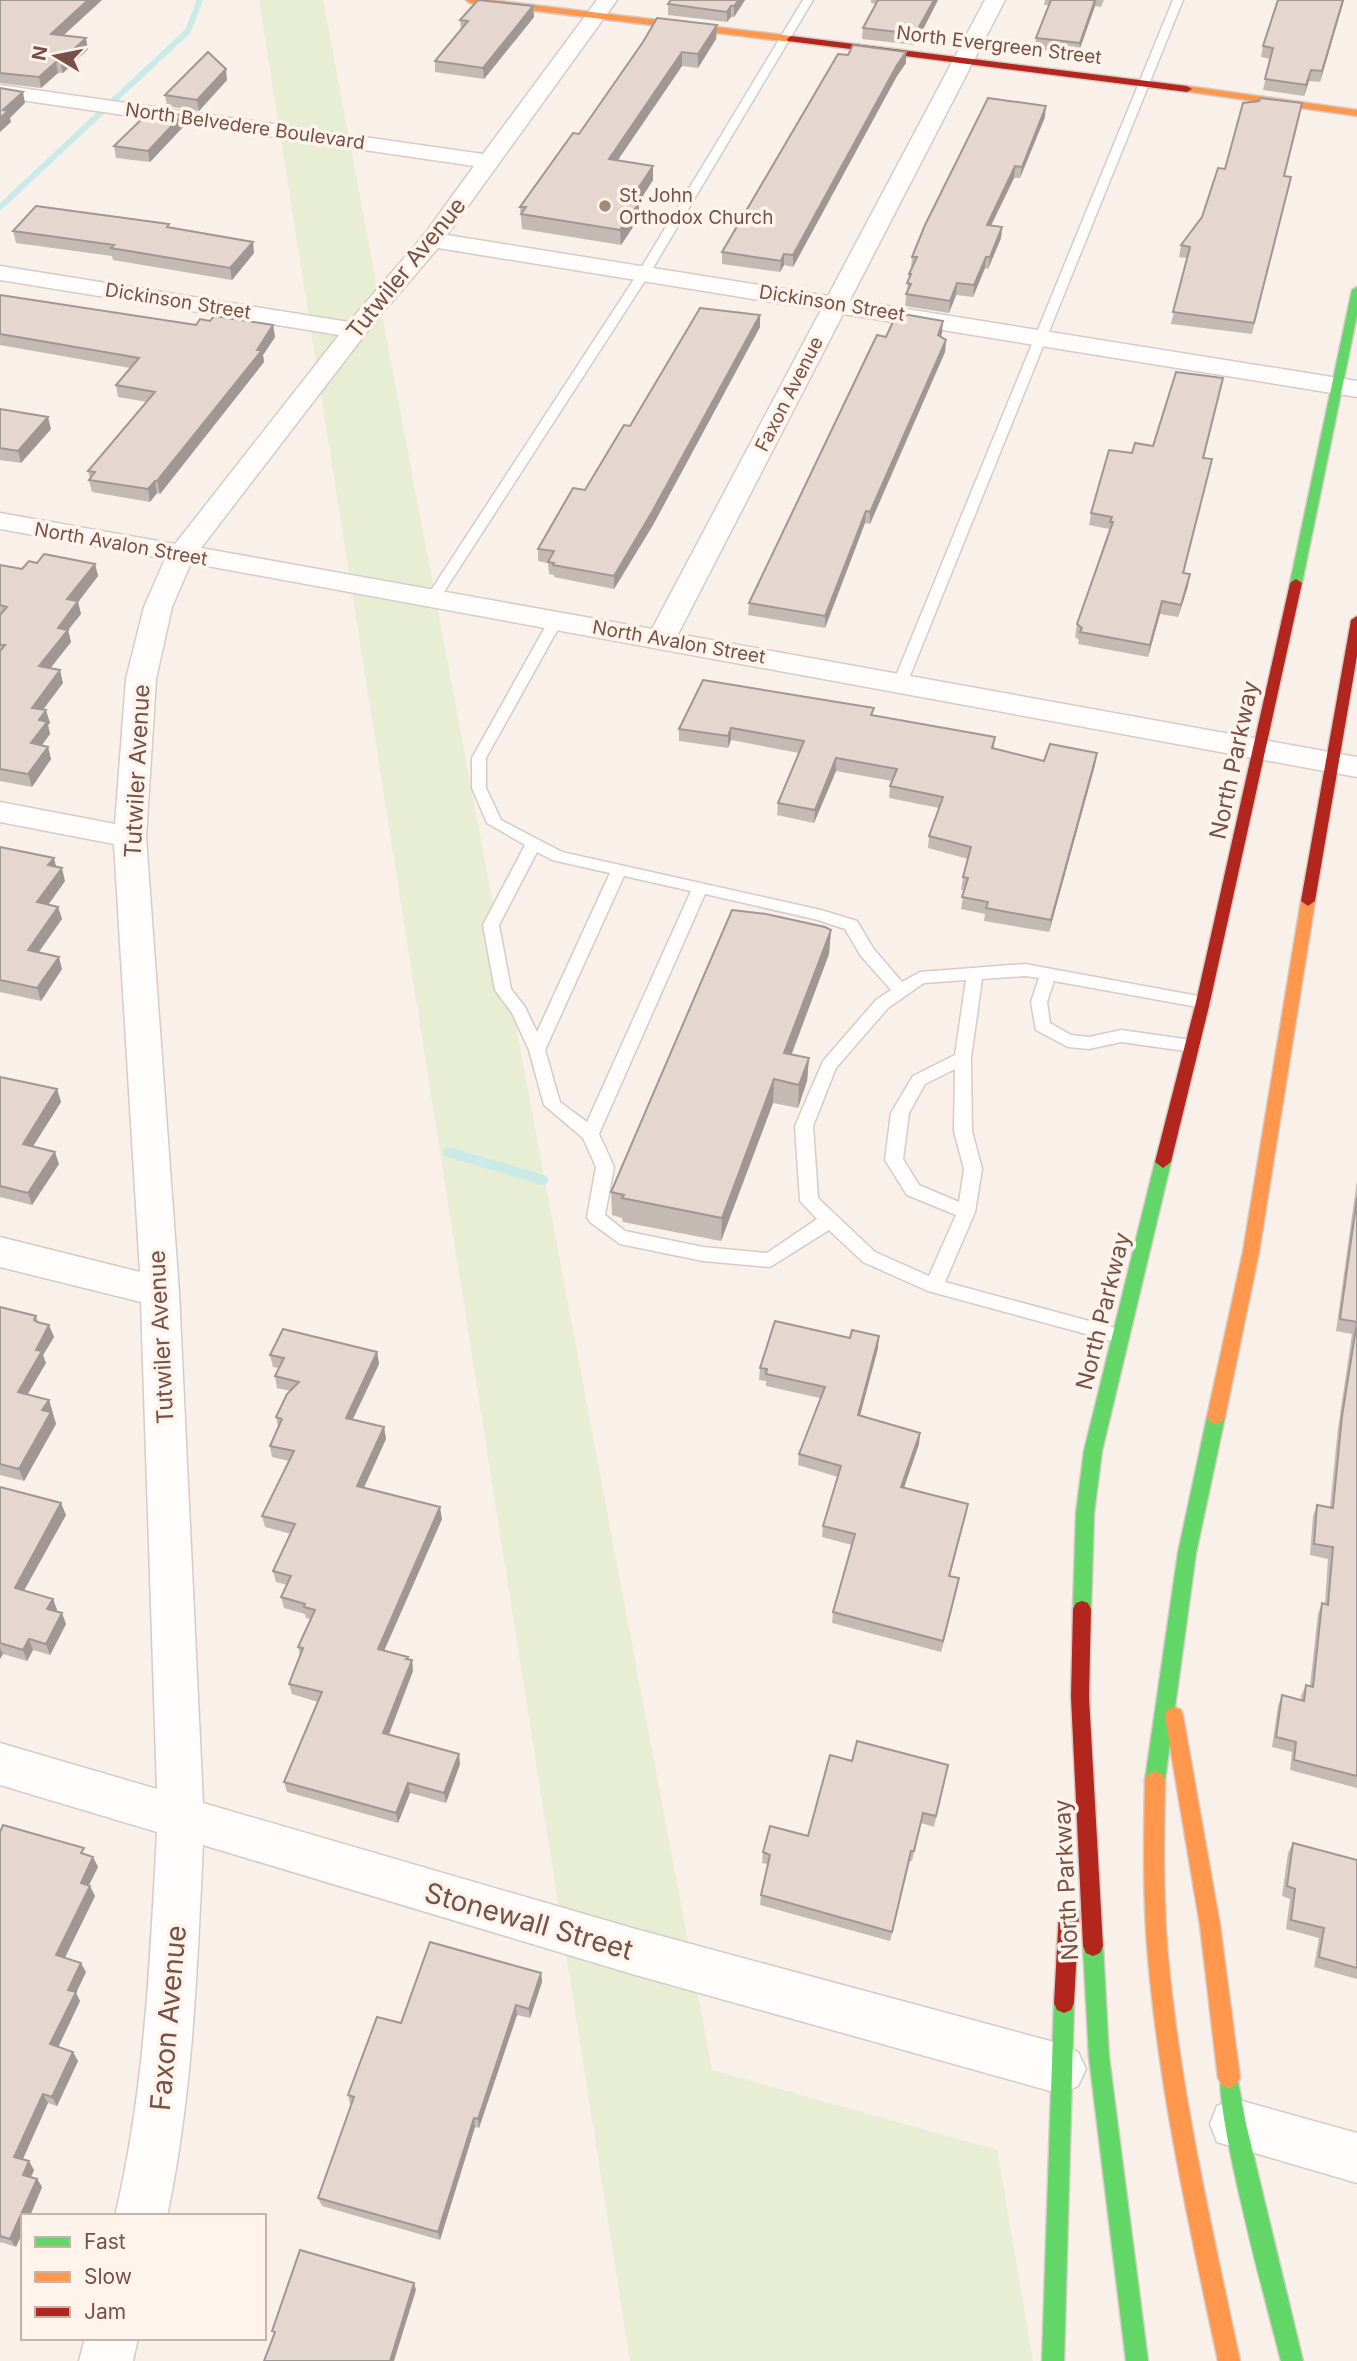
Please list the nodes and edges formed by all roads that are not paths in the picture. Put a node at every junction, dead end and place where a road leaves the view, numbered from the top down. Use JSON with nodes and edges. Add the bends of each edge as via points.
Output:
{"nodes":[{"id":1,"x":470,"y":0,"type":"edge"},
{"id":2,"x":808,"y":0,"type":"edge"},
{"id":3,"x":995,"y":0,"type":"edge"},
{"id":4,"x":1178,"y":0,"type":"edge"},
{"id":5,"x":601,"y":8,"type":"edge"},
{"id":6,"x":783,"y":40,"type":"junction"},
{"id":7,"x":965,"y":62,"type":"junction"},
{"id":8,"x":1145,"y":83,"type":"junction"},
{"id":9,"x":0,"y":91,"type":"edge"},
{"id":10,"x":1357,"y":113,"type":"edge"},
{"id":11,"x":490,"y":162,"type":"junction"},
{"id":12,"x":432,"y":240,"type":"junction"},
{"id":13,"x":0,"y":273,"type":"edge"},
{"id":14,"x":644,"y":274,"type":"junction"},
{"id":15,"x":1357,"y":290,"type":"edge"},
{"id":16,"x":836,"y":304,"type":"junction"},
{"id":17,"x":355,"y":330,"type":"junction"},
{"id":18,"x":1039,"y":337,"type":"junction"},
{"id":19,"x":1346,"y":387,"type":"edge"},
{"id":20,"x":0,"y":521,"type":"edge"},
{"id":21,"x":181,"y":555,"type":"junction"},
{"id":22,"x":433,"y":598,"type":"junction"},
{"id":23,"x":1357,"y":620,"type":"edge"},
{"id":24,"x":550,"y":631,"type":"junction"},
{"id":25,"x":661,"y":639,"type":"junction"},
{"id":26,"x":900,"y":683,"type":"junction"},
{"id":27,"x":1261,"y":749,"type":"junction"},
{"id":28,"x":1344,"y":764,"type":"edge"},
{"id":29,"x":0,"y":812,"type":"edge"},
{"id":30,"x":130,"y":836,"type":"junction"},
{"id":31,"x":533,"y":844,"type":"junction"},
{"id":32,"x":619,"y":869,"type":"junction"},
{"id":33,"x":700,"y":888,"type":"junction"},
{"id":34,"x":975,"y":974,"type":"junction"},
{"id":35,"x":1048,"y":974,"type":"junction"},
{"id":36,"x":901,"y":991,"type":"junction"},
{"id":37,"x":1203,"y":1002,"type":"junction"},
{"id":38,"x":1192,"y":1046,"type":"junction"},
{"id":39,"x":537,"y":1051,"type":"junction"},
{"id":40,"x":963,"y":1058,"type":"junction"},
{"id":41,"x":590,"y":1134,"type":"junction"},
{"id":42,"x":966,"y":1212,"type":"junction"},
{"id":43,"x":830,"y":1220,"type":"junction"},
{"id":44,"x":0,"y":1252,"type":"edge"},
{"id":45,"x":934,"y":1286,"type":"junction"},
{"id":46,"x":160,"y":1292,"type":"junction"},
{"id":47,"x":1119,"y":1336,"type":"junction"},
{"id":48,"x":1167,"y":1675,"type":"junction"},
{"id":49,"x":1080,"y":1697,"type":"junction"},
{"id":50,"x":0,"y":1764,"type":"edge"},
{"id":51,"x":181,"y":1819,"type":"junction"},
{"id":52,"x":1072,"y":1849,"type":"dead end"},
{"id":53,"x":1070,"y":1890,"type":"dead end"},
{"id":54,"x":1060,"y":2069,"type":"junction"},
{"id":55,"x":1235,"y":2124,"type":"junction"},
{"id":56,"x":1357,"y":2158,"type":"edge"},
{"id":57,"x":141,"y":2214,"type":"edge"},
{"id":58,"x":111,"y":2340,"type":"edge"},
{"id":59,"x":106,"y":2361,"type":"edge"},
{"id":60,"x":1053,"y":2361,"type":"edge"},
{"id":61,"x":1137,"y":2361,"type":"edge"},
{"id":62,"x":1229,"y":2361,"type":"edge"},
{"id":63,"x":1292,"y":2361,"type":"edge"}],
"edges":[{"from":1,"to":5,"type":"main road","name":"North Evergreen Street"},
{"from":2,"to":6,"type":"lane"},
{"from":3,"to":7,"type":"street","name":"Faxon Avenue"},
{"from":4,"to":8,"type":"lane"},
{"from":5,"to":6,"type":"main road","name":"North Evergreen Street"},
{"from":5,"to":11,"type":"street","name":"Tutwiler Avenue"},
{"from":6,"to":7,"type":"main road","name":"North Evergreen Street"},
{"from":6,"to":14,"type":"lane"},
{"from":7,"to":8,"type":"main road","name":"North Evergreen Street"},
{"from":7,"to":16,"type":"street","name":"Faxon Avenue"},
{"from":8,"to":10,"type":"main road","name":"North Evergreen Street"},
{"from":8,"to":18,"type":"lane"},
{"from":9,"to":11,"type":"street","name":"North Belvedere Boulevard"},
{"from":11,"to":12,"type":"street","name":"Tutwiler Avenue"},
{"from":12,"to":14,"type":"street","name":"Dickinson Street"},
{"from":12,"to":17,"type":"street","name":"Tutwiler Avenue"},
{"from":13,"to":17,"type":"street","name":"Dickinson Street"},
{"from":14,"to":16,"type":"street","name":"Dickinson Street"},
{"from":14,"to":22,"type":"lane"},
{"from":15,"to":19,"type":"main road","name":"North Parkway"},
{"from":16,"to":18,"type":"street","name":"Dickinson Street"},
{"from":16,"to":25,"type":"street","name":"Faxon Avenue"},
{"from":17,"to":21,"type":"street","name":"Tutwiler Avenue"},
{"from":18,"to":19,"type":"street","name":"Dickinson Street"},
{"from":18,"to":26,"type":"lane"},
{"from":19,"to":27,"type":"main road","name":"North Parkway"},
{"from":20,"to":21,"type":"street","name":"North Avalon Street"},
{"from":21,"to":22,"type":"street","name":"North Avalon Street"},
{"from":21,"to":30,"type":"street","name":"Tutwiler Avenue","via":[[158,607],[141,678]]},
{"from":22,"to":24,"type":"street","name":"North Avalon Street"},
{"from":23,"to":28,"type":"main road"},
{"from":24,"to":25,"type":"street","name":"North Avalon Street"},
{"from":24,"to":31,"type":"lane","via":[[479,758],[479,788],[495,823]]},
{"from":25,"to":26,"type":"street","name":"North Avalon Street"},
{"from":26,"to":27,"type":"street","name":"North Avalon Street"},
{"from":27,"to":28,"type":"street","name":"North Avalon Street"},
{"from":27,"to":37,"type":"main road","name":"North Parkway"},
{"from":28,"to":48,"type":"main road","via":[[1251,1252],[1186,1553]]},
{"from":29,"to":30,"type":"street"},
{"from":30,"to":46,"type":"street","name":"Tutwiler Avenue"},
{"from":31,"to":32,"type":"lane","via":[[557,856]]},
{"from":31,"to":39,"type":"lane","via":[[491,925],[503,990],[519,1011]]},
{"from":32,"to":33,"type":"lane"},
{"from":32,"to":39,"type":"lane"},
{"from":33,"to":36,"type":"lane","via":[[851,925],[869,957]]},
{"from":33,"to":41,"type":"lane"},
{"from":34,"to":35,"type":"lane","via":[[1025,970]]},
{"from":34,"to":36,"type":"lane","via":[[920,978]]},
{"from":34,"to":40,"type":"lane"},
{"from":35,"to":37,"type":"lane"},
{"from":35,"to":38,"type":"lane","via":[[1039,1002],[1042,1026],[1068,1041],[1089,1043],[1122,1036]]},
{"from":36,"to":43,"type":"lane","via":[[882,1004],[829,1065],[804,1126],[809,1200]]},
{"from":37,"to":38,"type":"main road","name":"North Parkway"},
{"from":38,"to":47,"type":"main road","name":"North Parkway"},
{"from":39,"to":41,"type":"lane","via":[[552,1105]]},
{"from":40,"to":42,"type":"lane","via":[[963,1132],[973,1169]]},
{"from":40,"to":42,"type":"lane","via":[[919,1080],[900,1113],[894,1160],[913,1190]]},
{"from":41,"to":43,"type":"lane","via":[[606,1167],[596,1217],[620,1237],[703,1254],[770,1260]]},
{"from":42,"to":45,"type":"lane"},
{"from":43,"to":45,"type":"lane","via":[[869,1257]]},
{"from":44,"to":46,"type":"street"},
{"from":45,"to":47,"type":"lane"},
{"from":46,"to":51,"type":"street","name":"Tutwiler Avenue"},
{"from":47,"to":49,"type":"main road","name":"North Parkway","via":[[1085,1513]]},
{"from":48,"to":55,"type":"main road","via":[[1210,1926]]},
{"from":48,"to":62,"type":"main road","via":[[1155,1772],[1157,1946],[1186,2158]]},
{"from":49,"to":52,"type":"main road"},
{"from":49,"to":61,"type":"main road","name":"North Parkway","via":[[1099,2056]]},
{"from":50,"to":51,"type":"street","name":"Stonewall Street"},
{"from":51,"to":54,"type":"street","name":"Stonewall Street","via":[[632,1951]]},
{"from":51,"to":57,"type":"street","name":"Faxon Avenue","via":[[172,2001],[156,2150]]},
{"from":53,"to":54,"type":"main road"},
{"from":54,"to":60,"type":"main road"},
{"from":55,"to":56,"type":"street"},
{"from":55,"to":63,"type":"main road"},
{"from":58,"to":59,"type":"street"}]}
